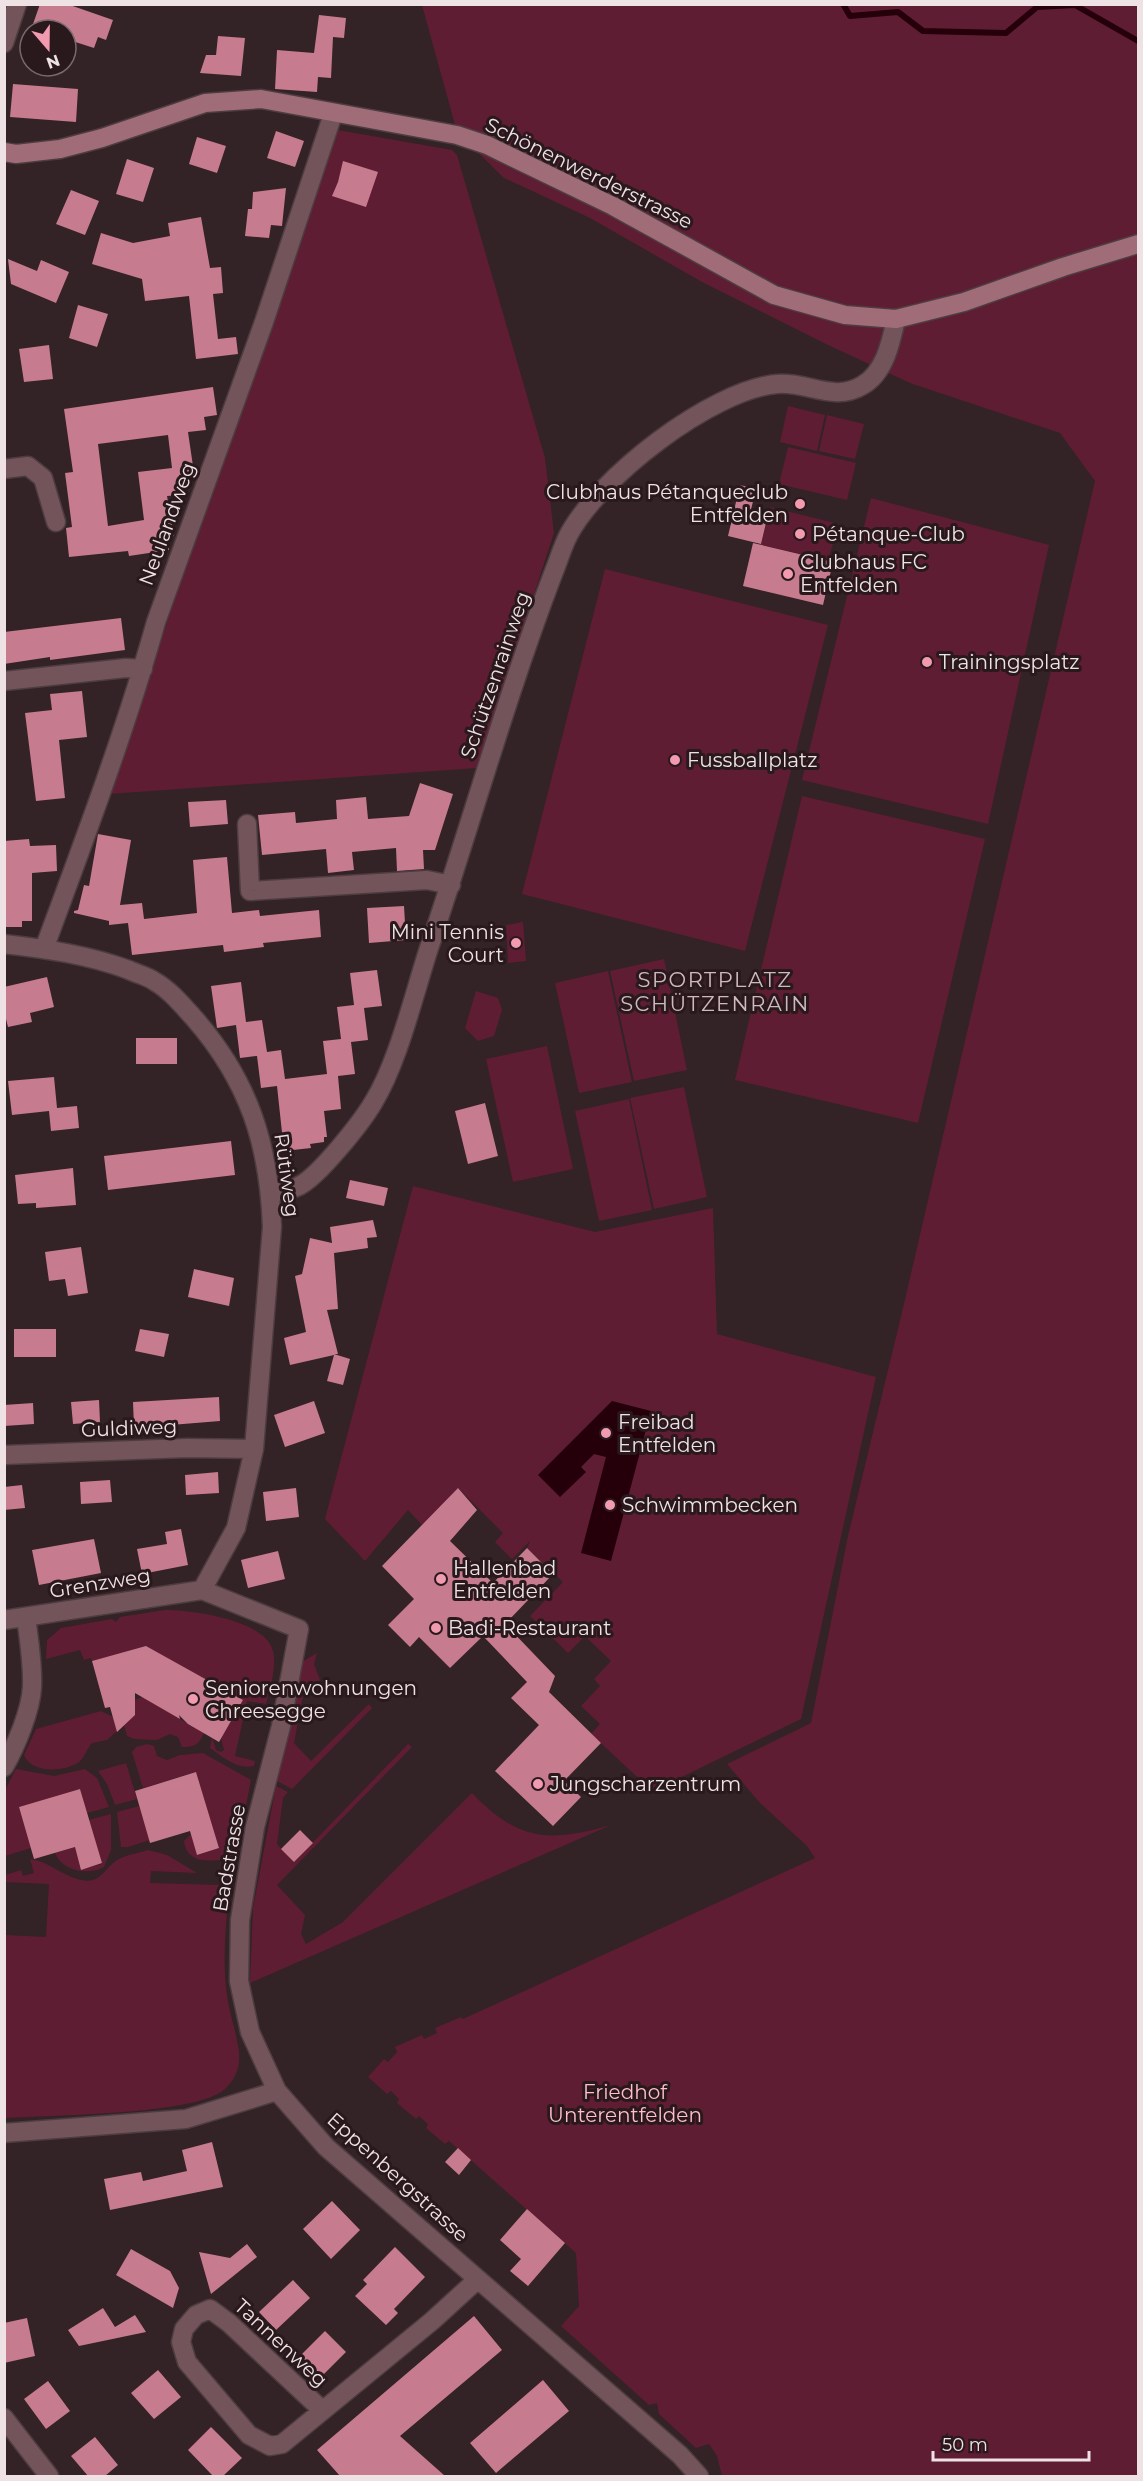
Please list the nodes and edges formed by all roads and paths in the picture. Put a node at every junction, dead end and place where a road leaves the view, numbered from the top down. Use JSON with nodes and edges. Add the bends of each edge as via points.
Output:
{"nodes":[{"id":1,"x":17,"y":4,"type":"edge"},
{"id":2,"x":4,"y":43,"type":"edge"},
{"id":3,"x":333,"y":114,"type":"junction"},
{"id":4,"x":4,"y":152,"type":"edge"},
{"id":5,"x":1138,"y":244,"type":"edge"},
{"id":6,"x":897,"y":319,"type":"junction"},
{"id":7,"x":4,"y":469,"type":"edge"},
{"id":8,"x":56,"y":522,"type":"dead end"},
{"id":9,"x":143,"y":669,"type":"junction"},
{"id":10,"x":4,"y":681,"type":"edge"},
{"id":11,"x":247,"y":824,"type":"dead end"},
{"id":12,"x":451,"y":885,"type":"junction"},
{"id":13,"x":4,"y":944,"type":"edge"},
{"id":14,"x":44,"y":949,"type":"junction"},
{"id":15,"x":271,"y":1193,"type":"junction"},
{"id":16,"x":254,"y":1449,"type":"junction"},
{"id":17,"x":4,"y":1455,"type":"edge"},
{"id":18,"x":202,"y":1590,"type":"junction"},
{"id":19,"x":26,"y":1617,"type":"junction"},
{"id":20,"x":4,"y":1620,"type":"edge"},
{"id":21,"x":4,"y":1767,"type":"edge"},
{"id":22,"x":277,"y":2091,"type":"junction"},
{"id":23,"x":4,"y":2133,"type":"edge"},
{"id":24,"x":478,"y":2278,"type":"junction"},
{"id":25,"x":322,"y":2410,"type":"junction"},
{"id":26,"x":4,"y":2418,"type":"edge"},
{"id":27,"x":49,"y":2476,"type":"edge"},
{"id":28,"x":699,"y":2476,"type":"edge"}],
"edges":[{"from":1,"to":2,"type":"street"},
{"from":3,"to":4,"type":"street","name":"Schönenwerderstrasse","via":[[261,99],[205,103],[60,149]]},
{"from":3,"to":6,"type":"street","name":"Schönenwerderstrasse","via":[[457,135],[488,145],[613,206],[774,295],[845,315]]},
{"from":3,"to":9,"type":"street","name":"Neulandweg"},
{"from":5,"to":6,"type":"street","name":"Schönenwerderstrasse","via":[[964,302]]},
{"from":6,"to":12,"type":"street","name":"Schützenrainweg","via":[[888,352],[870,380],[860,387],[840,394],[779,384],[741,393],[657,441],[596,498],[568,535],[535,621]]},
{"from":7,"to":8,"type":"street","via":[[28,466],[43,478]]},
{"from":9,"to":10,"type":"street"},
{"from":9,"to":14,"type":"street","name":"Neulandweg"},
{"from":11,"to":12,"type":"street","via":[[250,891],[427,880]]},
{"from":12,"to":15,"type":"street","name":"Schützenrainweg","via":[[393,1060],[374,1102],[339,1148],[301,1185]]},
{"from":13,"to":14,"type":"street","name":"Rütiweg"},
{"from":14,"to":15,"type":"street","name":"Rütiweg","via":[[105,961],[154,980],[178,1001],[220,1050],[237,1077],[256,1124]]},
{"from":15,"to":16,"type":"street","name":"Rütiweg","via":[[272,1227]]},
{"from":16,"to":17,"type":"street","name":"Guldiweg"},
{"from":16,"to":18,"type":"street","name":"Rütiweg","via":[[236,1528]]},
{"from":18,"to":19,"type":"street","name":"Grenzweg"},
{"from":18,"to":22,"type":"street","name":"Badstrasse","via":[[299,1629],[281,1726],[255,1827],[240,1920],[239,1981],[250,2032]]},
{"from":19,"to":20,"type":"street","name":"Grenzweg"},
{"from":19,"to":21,"type":"street","via":[[32,1689]]},
{"from":22,"to":23,"type":"street","via":[[186,2119]]},
{"from":22,"to":24,"type":"street","name":"Eppenbergstrasse","via":[[326,2147]]},
{"from":24,"to":25,"type":"street","name":"Tannenweg","via":[[432,2321]]},
{"from":24,"to":28,"type":"street","name":"Eppenbergstrasse"},
{"from":25,"to":25,"type":"street","name":"Tannenweg","via":[[282,2444],[270,2446],[249,2435],[187,2362],[181,2342],[184,2329],[196,2315],[210,2309]]},
{"from":26,"to":27,"type":"street"}]}
